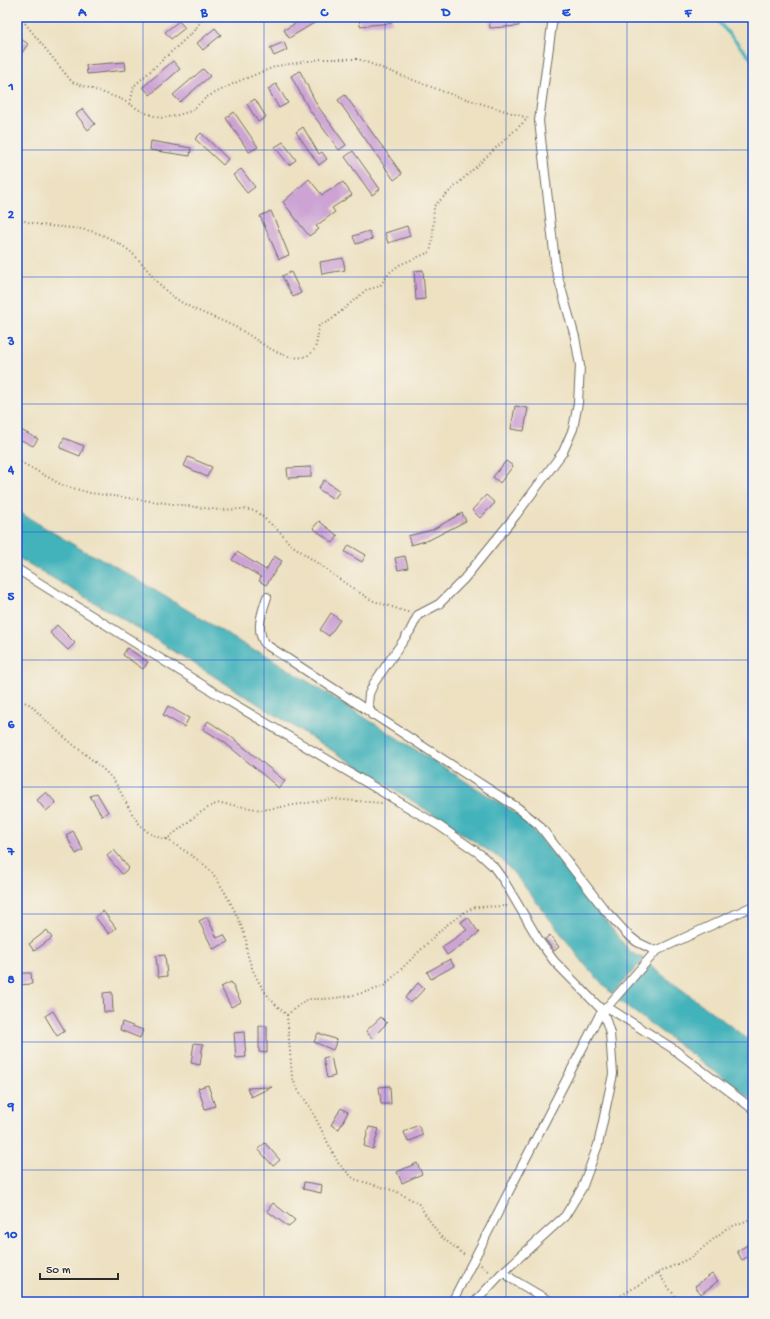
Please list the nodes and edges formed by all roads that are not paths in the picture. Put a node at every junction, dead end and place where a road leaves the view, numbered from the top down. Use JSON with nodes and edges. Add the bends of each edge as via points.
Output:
{"nodes":[{"id":1,"x":553,"y":17,"type":"edge"},
{"id":2,"x":17,"y":569,"type":"edge"},
{"id":3,"x":267,"y":597,"type":"dead end"},
{"id":4,"x":372,"y":715,"type":"junction"},
{"id":5,"x":753,"y":906,"type":"edge"},
{"id":6,"x":656,"y":951,"type":"junction"},
{"id":7,"x":605,"y":1009,"type":"junction"},
{"id":8,"x":753,"y":1109,"type":"edge"},
{"id":9,"x":504,"y":1272,"type":"junction"},
{"id":10,"x":452,"y":1302,"type":"edge"},
{"id":11,"x":475,"y":1302,"type":"edge"},
{"id":12,"x":551,"y":1302,"type":"edge"}],
"edges":[{"from":1,"to":4,"type":"street","via":[[539,121],[556,270],[576,337],[580,366],[578,403],[573,429],[563,452],[464,579],[439,604],[418,615],[374,683],[368,704]]},
{"from":2,"to":7,"type":"street","via":[[217,694],[438,825],[480,854],[493,866],[554,961]]},
{"from":3,"to":4,"type":"street","via":[[260,627],[260,638],[265,644]]},
{"from":4,"to":6,"type":"street","via":[[518,808],[540,825],[604,909],[627,934]]},
{"from":5,"to":6,"type":"street"},
{"from":6,"to":7,"type":"street"},
{"from":7,"to":8,"type":"street","via":[[672,1048]]},
{"from":7,"to":9,"type":"street","via":[[610,1033],[613,1074],[592,1164],[582,1188],[565,1216]]},
{"from":7,"to":10,"type":"street","via":[[595,1023]]},
{"from":9,"to":11,"type":"street"},
{"from":9,"to":12,"type":"street"}]}
